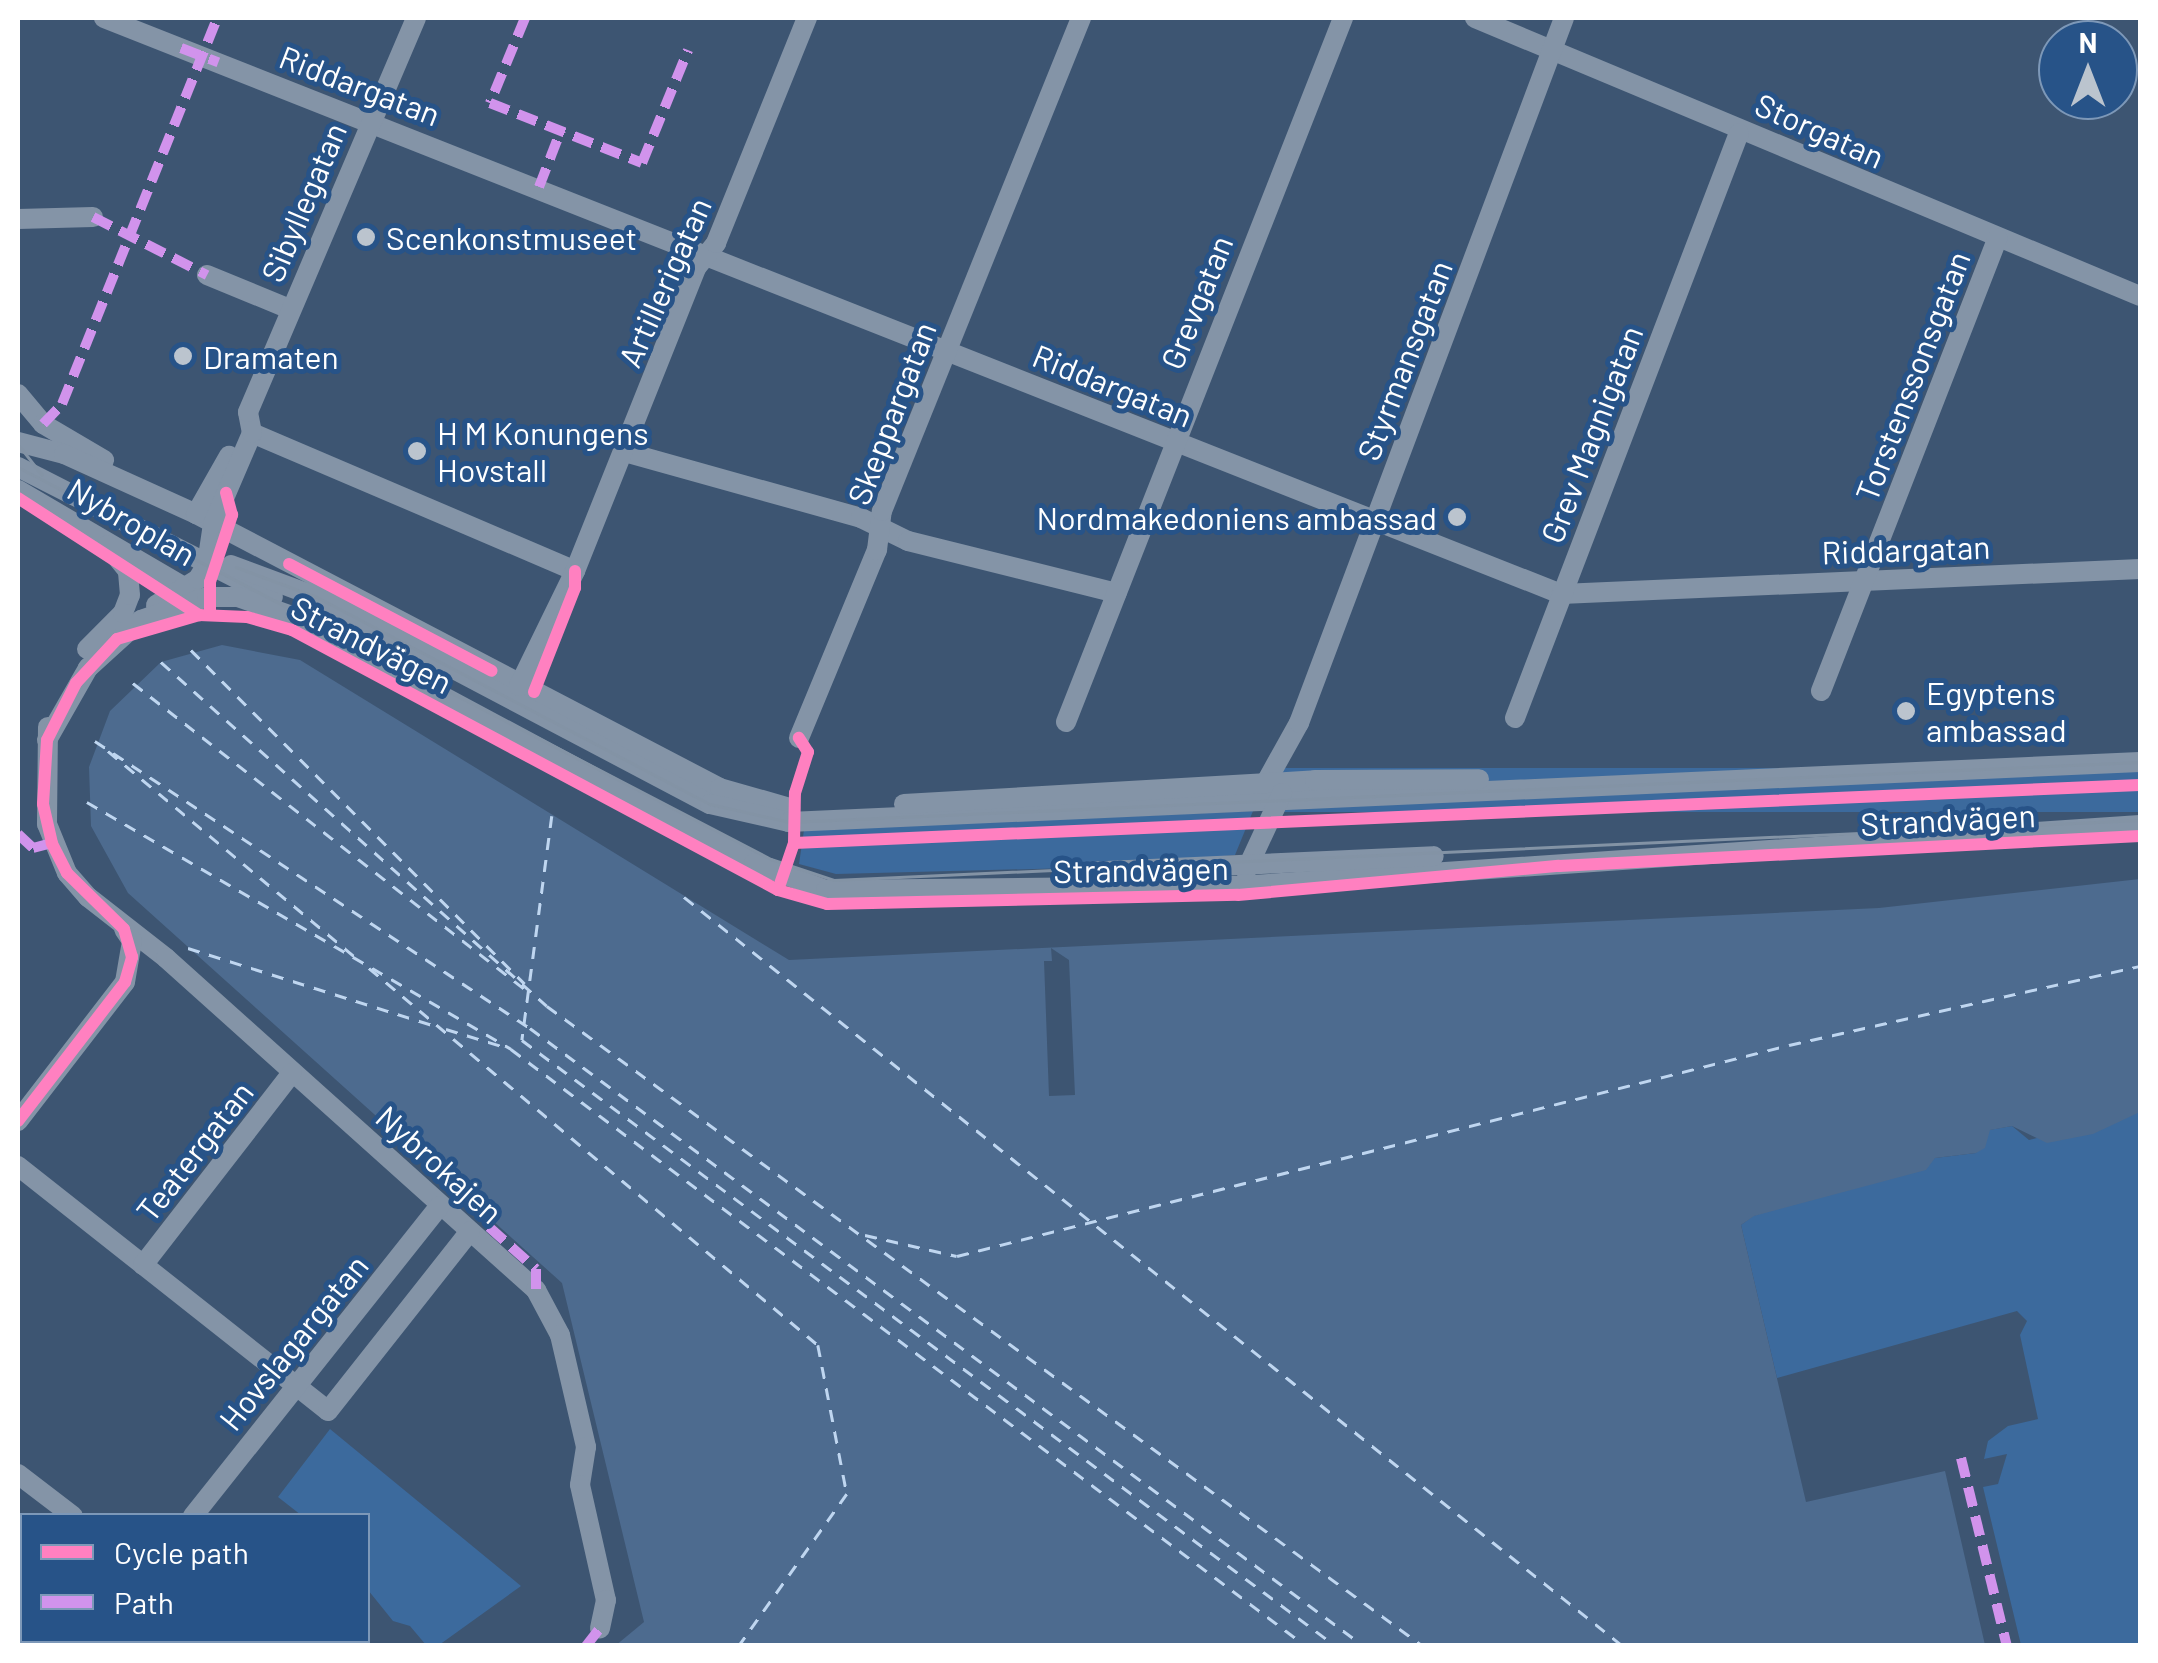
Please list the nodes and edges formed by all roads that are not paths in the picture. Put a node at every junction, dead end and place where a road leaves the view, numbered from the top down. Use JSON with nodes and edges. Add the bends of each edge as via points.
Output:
{"nodes":[{"id":1,"x":104,"y":18,"type":"edge"},
{"id":2,"x":416,"y":18,"type":"edge"},
{"id":3,"x":807,"y":18,"type":"edge"},
{"id":4,"x":1081,"y":18,"type":"edge"},
{"id":5,"x":1343,"y":18,"type":"edge"},
{"id":6,"x":1475,"y":18,"type":"edge"},
{"id":7,"x":1564,"y":18,"type":"edge"},
{"id":8,"x":1552,"y":49,"type":"junction"},
{"id":9,"x":370,"y":122,"type":"junction"},
{"id":10,"x":1739,"y":133,"type":"junction"},
{"id":11,"x":93,"y":217,"type":"dead end"},
{"id":12,"x":18,"y":219,"type":"edge"},
{"id":13,"x":1998,"y":238,"type":"junction"},
{"id":14,"x":706,"y":257,"type":"junction"},
{"id":15,"x":207,"y":275,"type":"dead end"},
{"id":16,"x":2140,"y":296,"type":"edge"},
{"id":17,"x":290,"y":310,"type":"junction"},
{"id":18,"x":948,"y":350,"type":"junction"},
{"id":19,"x":18,"y":394,"type":"edge"},
{"id":20,"x":251,"y":427,"type":"junction"},
{"id":21,"x":1176,"y":444,"type":"junction"},
{"id":22,"x":625,"y":452,"type":"junction"},
{"id":23,"x":20,"y":458,"type":"edge"},
{"id":24,"x":21,"y":491,"type":"edge"},
{"id":25,"x":204,"y":519,"type":"junction"},
{"id":26,"x":1375,"y":522,"type":"junction"},
{"id":27,"x":878,"y":524,"type":"junction"},
{"id":28,"x":108,"y":545,"type":"junction"},
{"id":29,"x":209,"y":560,"type":"junction"},
{"id":30,"x":2140,"y":569,"type":"edge"},
{"id":31,"x":575,"y":572,"type":"junction"},
{"id":32,"x":1864,"y":581,"type":"junction"},
{"id":33,"x":184,"y":588,"type":"junction"},
{"id":34,"x":1117,"y":593,"type":"junction"},
{"id":35,"x":1561,"y":594,"type":"junction"},
{"id":36,"x":207,"y":597,"type":"junction"},
{"id":37,"x":141,"y":620,"type":"junction"},
{"id":38,"x":519,"y":686,"type":"junction"},
{"id":39,"x":1821,"y":691,"type":"dead end"},
{"id":40,"x":1514,"y":718,"type":"dead end"},
{"id":41,"x":1066,"y":722,"type":"dead end"},
{"id":42,"x":799,"y":738,"type":"dead end"},
{"id":43,"x":47,"y":740,"type":"junction"},
{"id":44,"x":2140,"y":752,"type":"edge"},
{"id":45,"x":2140,"y":762,"type":"edge"},
{"id":46,"x":1276,"y":790,"type":"junction"},
{"id":47,"x":2140,"y":822,"type":"edge"},
{"id":48,"x":1252,"y":865,"type":"junction"},
{"id":49,"x":1080,"y":883,"type":"junction"},
{"id":50,"x":124,"y":929,"type":"junction"},
{"id":51,"x":292,"y":1073,"type":"junction"},
{"id":52,"x":18,"y":1121,"type":"edge"},
{"id":53,"x":24,"y":1171,"type":"edge"},
{"id":54,"x":440,"y":1206,"type":"junction"},
{"id":55,"x":470,"y":1232,"type":"junction"},
{"id":56,"x":143,"y":1265,"type":"junction"},
{"id":57,"x":297,"y":1386,"type":"junction"},
{"id":58,"x":18,"y":1474,"type":"edge"},
{"id":59,"x":68,"y":1513,"type":"edge"},
{"id":60,"x":195,"y":1513,"type":"edge"},
{"id":61,"x":600,"y":1628,"type":"dead end"}],
"edges":[{"from":1,"to":9,"type":"street","name":"Riddargatan"},
{"from":2,"to":9,"type":"street","name":"Sibyllegatan"},
{"from":3,"to":14,"type":"street","name":"Artillerigatan"},
{"from":4,"to":18,"type":"street","name":"Skeppargatan"},
{"from":5,"to":21,"type":"street","name":"Grevgatan"},
{"from":6,"to":8,"type":"street","name":"Storgatan"},
{"from":7,"to":8,"type":"street","name":"Styrmansgatan"},
{"from":8,"to":10,"type":"street","name":"Storgatan","via":[[1732,124]]},
{"from":8,"to":26,"type":"street","name":"Styrmansgatan"},
{"from":9,"to":14,"type":"street","name":"Riddargatan"},
{"from":9,"to":17,"type":"street","name":"Sibyllegatan"},
{"from":10,"to":13,"type":"street","name":"Storgatan"},
{"from":10,"to":35,"type":"street","name":"Grev Magnigatan"},
{"from":11,"to":12,"type":"street"},
{"from":13,"to":16,"type":"street","name":"Storgatan"},
{"from":13,"to":32,"type":"street","name":"Torstenssonsgatan"},
{"from":14,"to":18,"type":"street","name":"Riddargatan"},
{"from":14,"to":22,"type":"street","name":"Artillerigatan","via":[[696,268]]},
{"from":15,"to":17,"type":"street"},
{"from":17,"to":20,"type":"street","name":"Sibyllegatan"},
{"from":18,"to":21,"type":"street","name":"Riddargatan"},
{"from":18,"to":27,"type":"street","name":"Skeppargatan"},
{"from":19,"to":25,"type":"street","name":"Nybroplan","via":[[44,424]]},
{"from":20,"to":25,"type":"street","name":"Sibyllegatan"},
{"from":20,"to":31,"type":"street"},
{"from":21,"to":26,"type":"street","name":"Riddargatan"},
{"from":21,"to":34,"type":"street","name":"Grevgatan"},
{"from":22,"to":27,"type":"street"},
{"from":22,"to":31,"type":"street","name":"Artillerigatan"},
{"from":23,"to":24,"type":"street","name":"Nybroplan"},
{"from":23,"to":25,"type":"street","name":"Nybroplan","via":[[64,454]]},
{"from":23,"to":29,"type":"street","name":"Nybroplan"},
{"from":23,"to":29,"type":"street","name":"Nybroplan","via":[[45,478]]},
{"from":24,"to":28,"type":"street","name":"Nybroplan"},
{"from":25,"to":29,"type":"street","name":"Sibyllegatan"},
{"from":25,"to":38,"type":"street","name":"Strandvägen"},
{"from":26,"to":35,"type":"street","name":"Riddargatan"},
{"from":26,"to":46,"type":"street","name":"Styrmansgatan"},
{"from":27,"to":34,"type":"street","via":[[908,542]]},
{"from":27,"to":42,"type":"street","name":"Skeppargatan","via":[[877,550]]},
{"from":28,"to":33,"type":"street","name":"Nybroplan"},
{"from":28,"to":43,"type":"street","via":[[128,571],[129,602],[68,672],[53,702]]},
{"from":29,"to":33,"type":"street"},
{"from":29,"to":46,"type":"street","name":"Strandvägen","via":[[317,597],[710,804],[754,818],[789,822]]},
{"from":29,"to":48,"type":"street","name":"Strandvägen","via":[[811,874],[874,880]]},
{"from":30,"to":32,"type":"street","name":"Riddargatan"},
{"from":31,"to":38,"type":"street","name":"Artillerigatan"},
{"from":32,"to":35,"type":"street","name":"Riddargatan"},
{"from":32,"to":39,"type":"street","name":"Torstenssonsgatan"},
{"from":33,"to":36,"type":"street","name":"Nybroplan"},
{"from":33,"to":37,"type":"street"},
{"from":34,"to":41,"type":"street","name":"Grevgatan"},
{"from":35,"to":40,"type":"street","name":"Grev Magnigatan"},
{"from":36,"to":37,"type":"street"},
{"from":36,"to":49,"type":"street","name":"Strandvägen","via":[[256,601],[295,618],[784,876],[868,893]]},
{"from":37,"to":43,"type":"street","via":[[88,668]]},
{"from":38,"to":46,"type":"street","name":"Strandvägen","via":[[720,788],[774,807]]},
{"from":43,"to":50,"type":"street","name":"Nybrokajen","via":[[43,804],[52,843],[67,873]]},
{"from":44,"to":46,"type":"street","name":"Strandvägen"},
{"from":45,"to":46,"type":"street","name":"Strandvägen"},
{"from":46,"to":48,"type":"street","name":"Styrmansgatan"},
{"from":47,"to":48,"type":"street","name":"Strandvägen"},
{"from":47,"to":49,"type":"street","name":"Strandvägen","via":[[1238,886]]},
{"from":48,"to":49,"type":"street","name":"Strandvägen","via":[[1238,874]]},
{"from":50,"to":51,"type":"street","name":"Nybrokajen","via":[[166,958]]},
{"from":50,"to":52,"type":"street","via":[[132,942],[125,982]]},
{"from":51,"to":54,"type":"street","name":"Nybrokajen"},
{"from":51,"to":56,"type":"street","name":"Teatergatan"},
{"from":53,"to":56,"type":"street"},
{"from":54,"to":55,"type":"street","name":"Nybrokajen"},
{"from":54,"to":57,"type":"street","name":"Hovslagargatan"},
{"from":55,"to":57,"type":"street","via":[[328,1411]]},
{"from":55,"to":61,"type":"street","name":"Nybrokajen","via":[[536,1290],[560,1336],[586,1447],[580,1485],[606,1600]]},
{"from":56,"to":57,"type":"street"},
{"from":57,"to":60,"type":"street","name":"Hovslagargatan"},
{"from":58,"to":59,"type":"street"}]}
